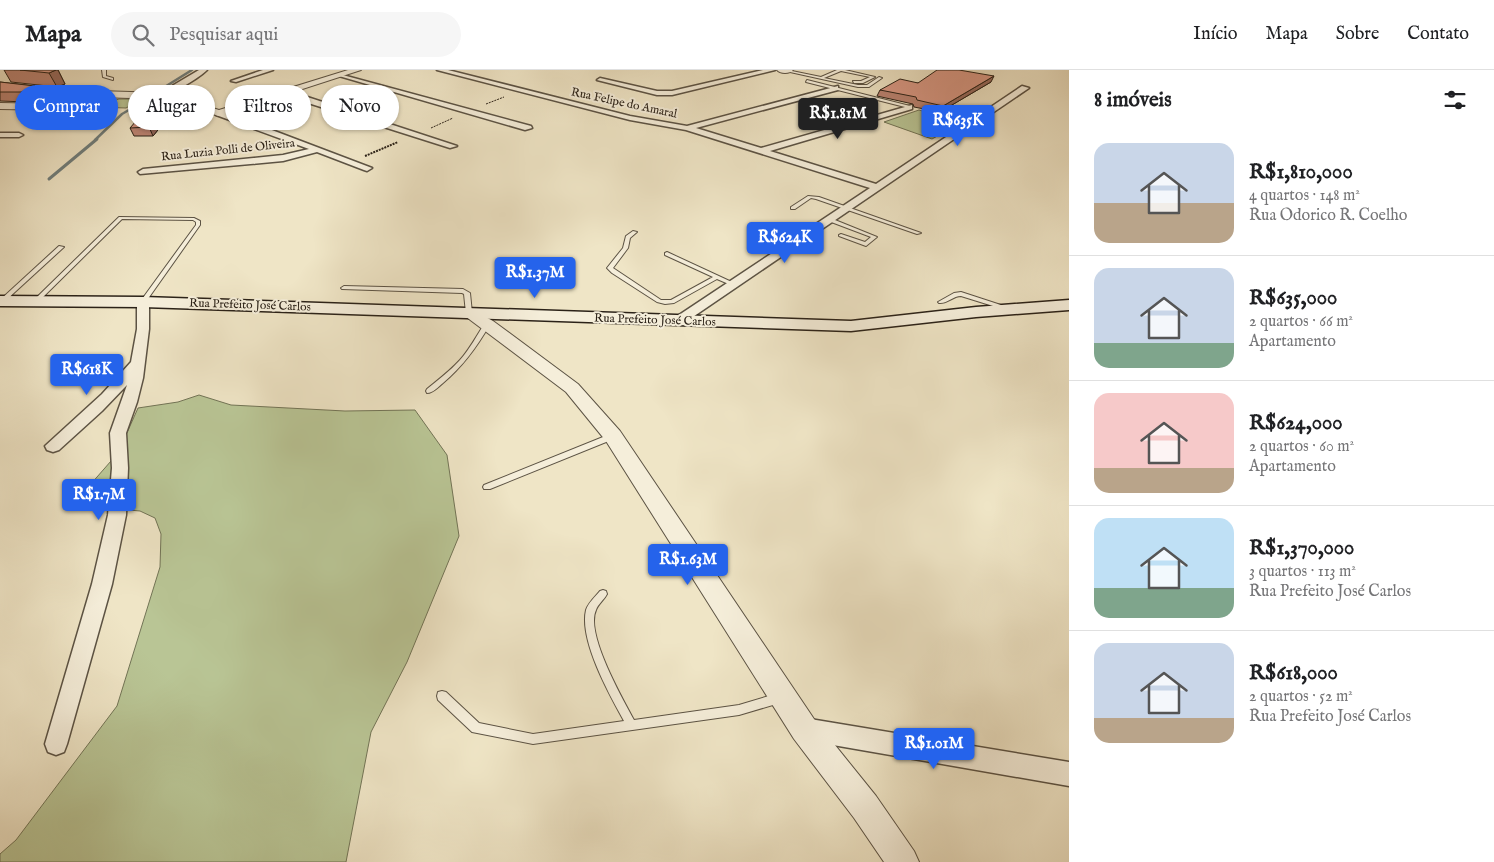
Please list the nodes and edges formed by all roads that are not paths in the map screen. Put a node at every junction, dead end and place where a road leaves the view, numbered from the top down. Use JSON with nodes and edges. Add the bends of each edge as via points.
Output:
{"nodes":[{"id":1,"x":104,"y":70,"type":"edge"},
{"id":2,"x":204,"y":70,"type":"edge"},
{"id":3,"x":270,"y":70,"type":"edge"},
{"id":4,"x":357,"y":70,"type":"edge"},
{"id":5,"x":440,"y":70,"type":"edge"},
{"id":6,"x":772,"y":70,"type":"edge"},
{"id":7,"x":782,"y":70,"type":"edge"},
{"id":8,"x":789,"y":70,"type":"edge"},
{"id":9,"x":840,"y":70,"type":"edge"},
{"id":10,"x":856,"y":70,"type":"edge"},
{"id":11,"x":238,"y":72,"type":"dead end"},
{"id":12,"x":834,"y":72,"type":"junction"},
{"id":13,"x":342,"y":75,"type":"junction"},
{"id":14,"x":250,"y":76,"type":"junction"},
{"id":15,"x":827,"y":76,"type":"junction"},
{"id":16,"x":873,"y":77,"type":"junction"},
{"id":17,"x":821,"y":78,"type":"junction"},
{"id":18,"x":880,"y":78,"type":"junction"},
{"id":19,"x":112,"y":79,"type":"dead end"},
{"id":20,"x":600,"y":80,"type":"dead end"},
{"id":21,"x":866,"y":80,"type":"junction"},
{"id":22,"x":234,"y":81,"type":"dead end"},
{"id":23,"x":806,"y":81,"type":"dead end"},
{"id":24,"x":180,"y":85,"type":"edge"},
{"id":25,"x":311,"y":85,"type":"edge"},
{"id":26,"x":0,"y":86,"type":"edge"},
{"id":27,"x":15,"y":88,"type":"edge"},
{"id":28,"x":835,"y":88,"type":"junction"},
{"id":29,"x":1025,"y":88,"type":"dead end"},
{"id":30,"x":311,"y":101,"type":"edge"},
{"id":31,"x":0,"y":106,"type":"edge"},
{"id":32,"x":15,"y":106,"type":"edge"},
{"id":33,"x":909,"y":107,"type":"joint"},
{"id":34,"x":225,"y":111,"type":"edge"},
{"id":35,"x":215,"y":112,"type":"edge"},
{"id":36,"x":219,"y":113,"type":"junction"},
{"id":37,"x":528,"y":128,"type":"dead end"},
{"id":38,"x":687,"y":128,"type":"junction"},
{"id":39,"x":0,"y":135,"type":"edge"},
{"id":40,"x":18,"y":136,"type":"dead end"},
{"id":41,"x":453,"y":146,"type":"dead end"},
{"id":42,"x":316,"y":150,"type":"junction"},
{"id":43,"x":761,"y":151,"type":"junction"},
{"id":44,"x":367,"y":168,"type":"dead end"},
{"id":45,"x":142,"y":172,"type":"dead end"},
{"id":46,"x":876,"y":187,"type":"junction"},
{"id":47,"x":793,"y":208,"type":"dead end"},
{"id":48,"x":845,"y":208,"type":"junction"},
{"id":49,"x":828,"y":219,"type":"junction"},
{"id":50,"x":635,"y":232,"type":"dead end"},
{"id":51,"x":919,"y":233,"type":"dead end"},
{"id":52,"x":841,"y":235,"type":"dead end"},
{"id":53,"x":61,"y":247,"type":"dead end"},
{"id":54,"x":667,"y":254,"type":"dead end"},
{"id":55,"x":717,"y":277,"type":"junction"},
{"id":56,"x":733,"y":284,"type":"junction"},
{"id":57,"x":344,"y":288,"type":"dead end"},
{"id":58,"x":36,"y":300,"type":"junction"},
{"id":59,"x":1,"y":301,"type":"edge"},
{"id":60,"x":143,"y":302,"type":"junction"},
{"id":61,"x":941,"y":302,"type":"dead end"},
{"id":62,"x":1069,"y":305,"type":"edge"},
{"id":63,"x":1010,"y":309,"type":"junction"},
{"id":64,"x":478,"y":318,"type":"junction"},
{"id":65,"x":680,"y":320,"type":"junction"},
{"id":66,"x":139,"y":361,"type":"junction"},
{"id":67,"x":428,"y":391,"type":"dead end"},
{"id":68,"x":613,"y":436,"type":"junction"},
{"id":69,"x":53,"y":446,"type":"dead end"},
{"id":70,"x":487,"y":487,"type":"dead end"},
{"id":71,"x":603,"y":594,"type":"dead end"},
{"id":72,"x":442,"y":696,"type":"dead end"},
{"id":73,"x":783,"y":697,"type":"junction"},
{"id":74,"x":632,"y":726,"type":"junction"},
{"id":75,"x":804,"y":729,"type":"junction"},
{"id":76,"x":56,"y":744,"type":"dead end"},
{"id":77,"x":1069,"y":774,"type":"edge"},
{"id":78,"x":903,"y":862,"type":"edge"}],
"edges":[{"from":1,"to":19,"type":"lane","via":[[104,76]]},
{"from":2,"to":24,"type":"street"},
{"from":3,"to":14,"type":"street"},
{"from":4,"to":13,"type":"street"},
{"from":5,"to":38,"type":"street","name":"Rua Felipe do Amaral","via":[[630,118]]},
{"from":6,"to":20,"type":"street","via":[[672,93]]},
{"from":7,"to":8,"type":"street"},
{"from":7,"to":17,"type":"lane"},
{"from":9,"to":12,"type":"lane"},
{"from":9,"to":16,"type":"lane"},
{"from":10,"to":18,"type":"lane"},
{"from":11,"to":14,"type":"street"},
{"from":12,"to":15,"type":"lane"},
{"from":12,"to":21,"type":"lane"},
{"from":13,"to":25,"type":"street"},
{"from":13,"to":37,"type":"street"},
{"from":14,"to":22,"type":"street"},
{"from":15,"to":17,"type":"lane"},
{"from":15,"to":21,"type":"lane","via":[[854,82]]},
{"from":16,"to":18,"type":"lane"},
{"from":16,"to":21,"type":"lane"},
{"from":17,"to":18,"type":"lane","via":[[866,86]]},
{"from":23,"to":28,"type":"lane"},
{"from":26,"to":27,"type":"street"},
{"from":28,"to":33,"type":"lane"},
{"from":28,"to":38,"type":"street"},
{"from":29,"to":46,"type":"street"},
{"from":30,"to":41,"type":"street"},
{"from":31,"to":32,"type":"street"},
{"from":33,"to":43,"type":"street"},
{"from":34,"to":36,"type":"street"},
{"from":35,"to":36,"type":"street"},
{"from":36,"to":42,"type":"street"},
{"from":38,"to":43,"type":"street","name":"Rua Felipe do Amaral"},
{"from":39,"to":40,"type":"street"},
{"from":42,"to":44,"type":"street"},
{"from":42,"to":45,"type":"street","name":"Rua Luzia Polli de Oliveira","via":[[283,158]]},
{"from":43,"to":46,"type":"street","name":"Rua Felipe do Amaral"},
{"from":46,"to":48,"type":"street"},
{"from":47,"to":48,"type":"lane","via":[[810,197]]},
{"from":48,"to":49,"type":"street"},
{"from":48,"to":51,"type":"lane"},
{"from":49,"to":52,"type":"lane","via":[[875,237],[866,244]]},
{"from":49,"to":56,"type":"street"},
{"from":50,"to":55,"type":"lane","via":[[628,237],[625,248],[610,268],[659,301],[672,302]]},
{"from":53,"to":59,"type":"lane"},
{"from":54,"to":55,"type":"lane"},
{"from":55,"to":56,"type":"lane"},
{"from":56,"to":65,"type":"street"},
{"from":57,"to":64,"type":"lane","via":[[463,291],[467,293]]},
{"from":58,"to":59,"type":"main road","name":"Rua Prefeito José Carlos"},
{"from":58,"to":60,"type":"main road","name":"Rua Prefeito José Carlos"},
{"from":58,"to":60,"type":"lane","via":[[121,218],[194,219],[198,225]]},
{"from":60,"to":64,"type":"main road","name":"Rua Prefeito José Carlos"},
{"from":60,"to":66,"type":"street"},
{"from":61,"to":63,"type":"lane","via":[[962,294]]},
{"from":62,"to":63,"type":"main road","name":"Rua Prefeito José Carlos"},
{"from":63,"to":65,"type":"main road","name":"Rua Prefeito José Carlos","via":[[851,326]]},
{"from":64,"to":65,"type":"main road","name":"Rua Prefeito José Carlos"},
{"from":64,"to":67,"type":"lane","via":[[467,359]]},
{"from":64,"to":68,"type":"street","via":[[572,388]]},
{"from":66,"to":69,"type":"street","via":[[110,394]]},
{"from":66,"to":76,"type":"street","via":[[130,402],[118,433],[117,514],[87,638]]},
{"from":68,"to":70,"type":"lane"},
{"from":68,"to":73,"type":"street"},
{"from":71,"to":74,"type":"lane","via":[[591,610],[594,645],[615,696]]},
{"from":72,"to":74,"type":"lane","via":[[476,728],[533,739]]},
{"from":73,"to":74,"type":"lane","via":[[739,710]]},
{"from":73,"to":75,"type":"street"},
{"from":75,"to":77,"type":"street"},
{"from":75,"to":78,"type":"street"}]}
